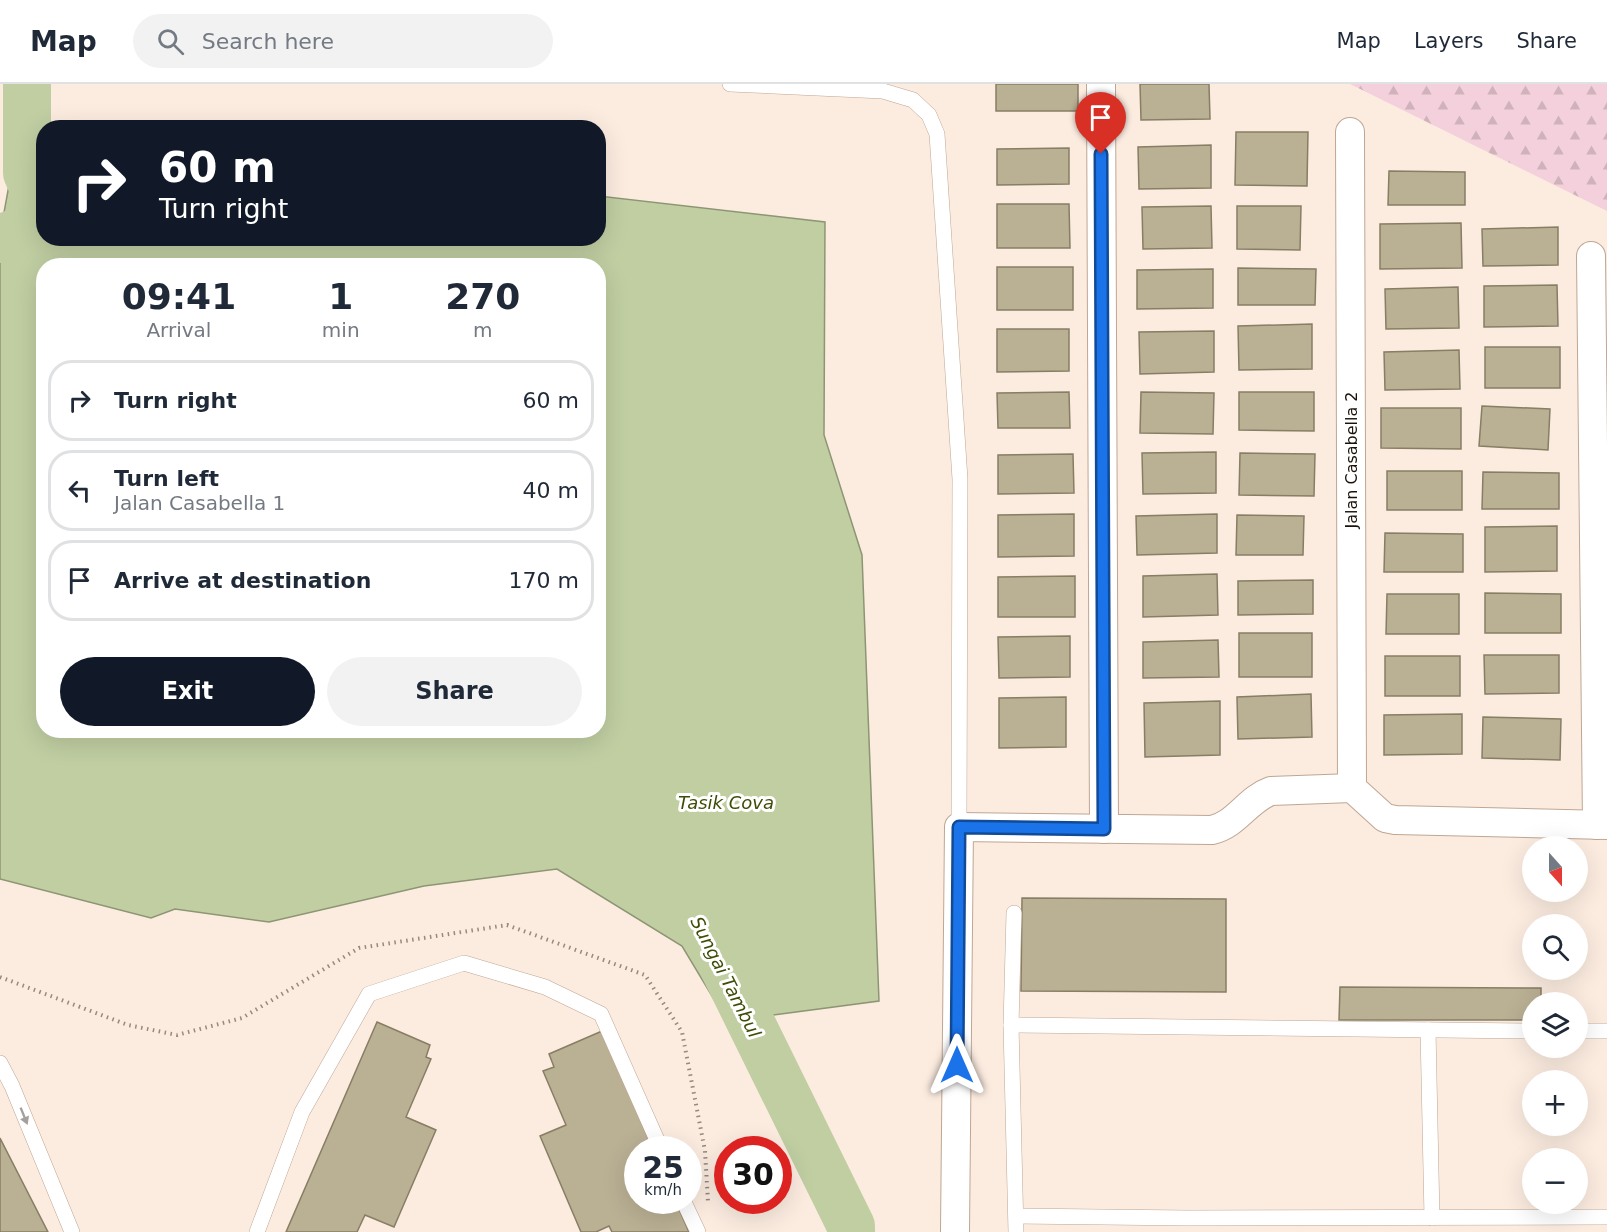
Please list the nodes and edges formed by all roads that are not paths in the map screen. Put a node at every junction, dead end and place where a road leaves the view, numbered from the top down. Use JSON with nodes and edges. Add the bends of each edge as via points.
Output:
{"nodes":[{"id":1,"x":730,"y":84,"type":"edge"},
{"id":2,"x":1101,"y":84,"type":"edge"},
{"id":3,"x":1350,"y":132,"type":"dead end"},
{"id":4,"x":1591,"y":256,"type":"dead end"},
{"id":5,"x":1352,"y":788,"type":"junction"},
{"id":6,"x":1602,"y":825,"type":"edge"},
{"id":7,"x":959,"y":827,"type":"junction"},
{"id":8,"x":1104,"y":829,"type":"junction"},
{"id":9,"x":1014,"y":913,"type":"dead end"},
{"id":10,"x":1011,"y":1025,"type":"junction"},
{"id":11,"x":1428,"y":1030,"type":"junction"},
{"id":12,"x":1522,"y":1031,"type":"edge"},
{"id":13,"x":1588,"y":1031,"type":"edge"},
{"id":14,"x":1607,"y":1032,"type":"edge"},
{"id":15,"x":0,"y":1063,"type":"edge"},
{"id":16,"x":655,"y":1136,"type":"edge"},
{"id":17,"x":690,"y":1214,"type":"edge"},
{"id":18,"x":1016,"y":1216,"type":"junction"},
{"id":19,"x":1607,"y":1217,"type":"edge"},
{"id":20,"x":1432,"y":1218,"type":"junction"},
{"id":21,"x":1188,"y":1225,"type":"edge"},
{"id":22,"x":1519,"y":1225,"type":"edge"},
{"id":23,"x":72,"y":1232,"type":"edge"},
{"id":24,"x":257,"y":1232,"type":"edge"},
{"id":25,"x":698,"y":1232,"type":"edge"},
{"id":26,"x":955,"y":1232,"type":"edge"},
{"id":27,"x":1016,"y":1232,"type":"edge"}],
"edges":[{"from":1,"to":7,"type":"lane","via":[[883,91],[913,100],[929,115],[938,134],[960,479]]},
{"from":2,"to":8,"type":"street"},
{"from":3,"to":5,"type":"street","name":"Jalan Casabella 2"},
{"from":4,"to":6,"type":"street"},
{"from":5,"to":6,"type":"street","via":[[1385,818],[1395,820]]},
{"from":5,"to":8,"type":"street","via":[[1272,791],[1224,827],[1212,830]]},
{"from":7,"to":8,"type":"street"},
{"from":7,"to":26,"type":"street"},
{"from":9,"to":10,"type":"lane"},
{"from":10,"to":11,"type":"lane"},
{"from":10,"to":18,"type":"lane"},
{"from":11,"to":12,"type":"lane"},
{"from":11,"to":20,"type":"lane"},
{"from":13,"to":14,"type":"lane"},
{"from":15,"to":23,"type":"lane","one_way":true},
{"from":16,"to":24,"type":"lane","via":[[601,1014],[545,987],[464,963],[369,994],[302,1112]]},
{"from":17,"to":25,"type":"lane"},
{"from":18,"to":21,"type":"lane"},
{"from":18,"to":27,"type":"lane"},
{"from":19,"to":22,"type":"lane"},
{"from":20,"to":21,"type":"lane"},
{"from":20,"to":22,"type":"lane"}]}
